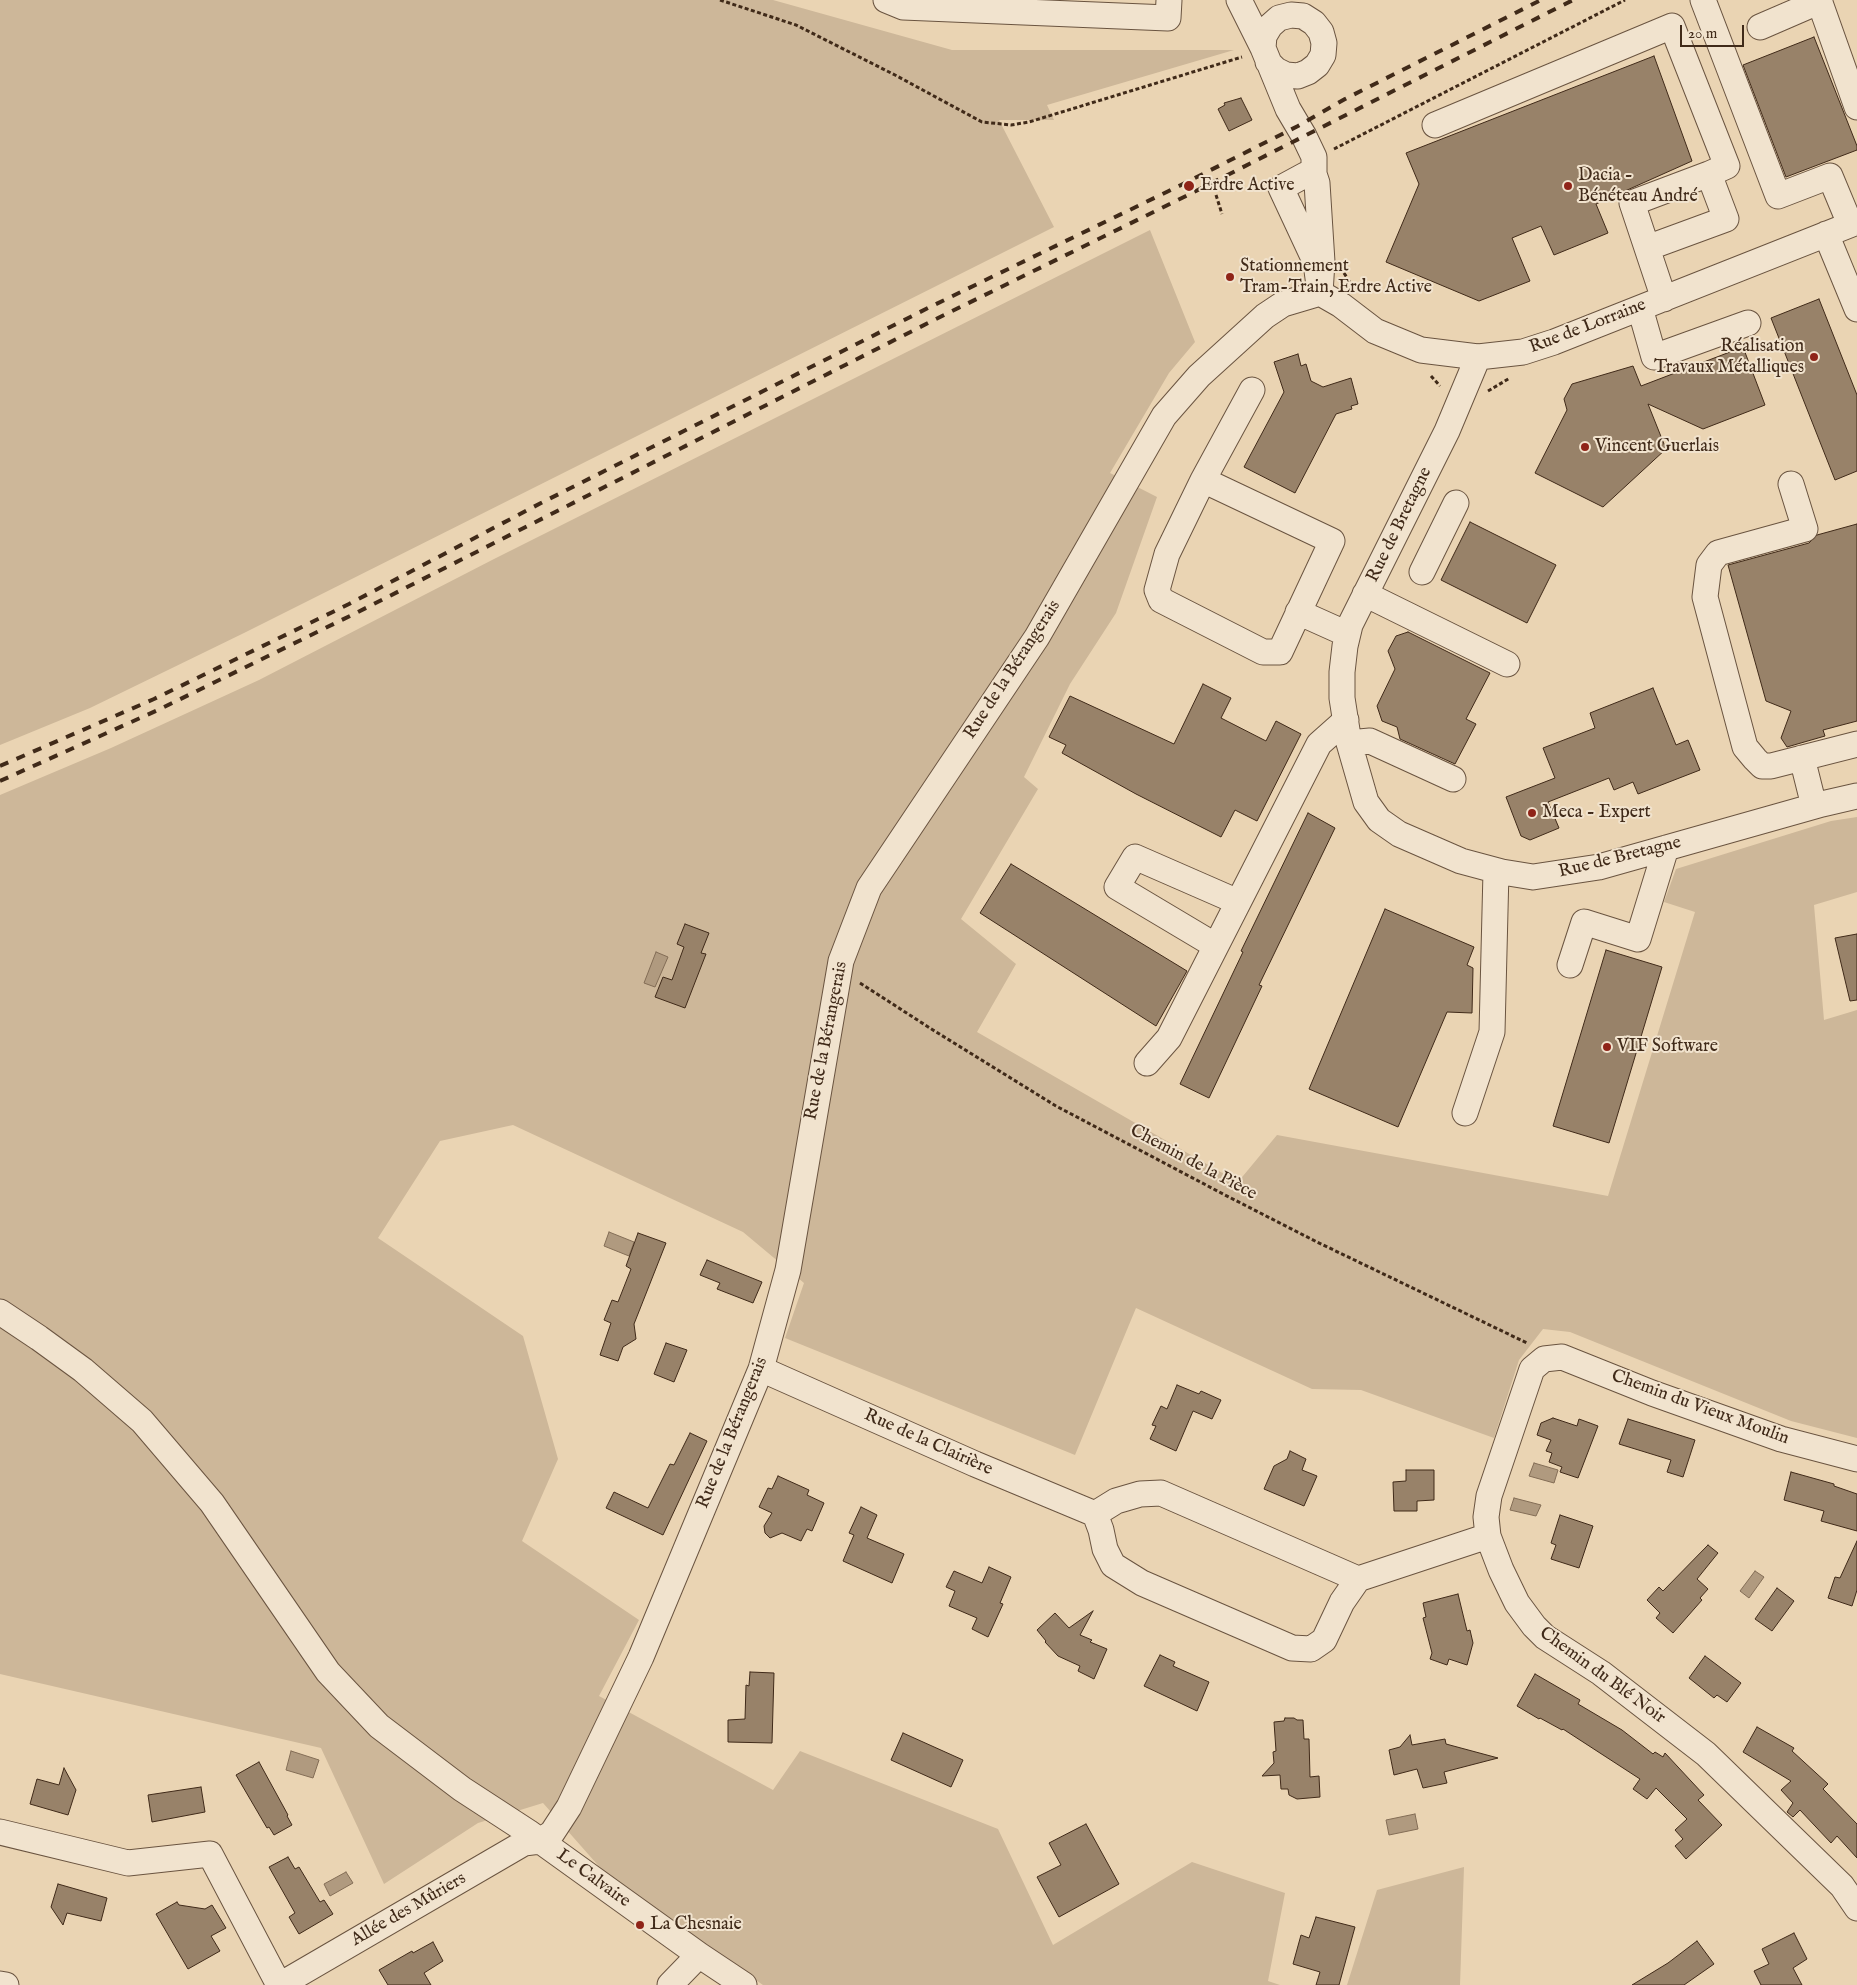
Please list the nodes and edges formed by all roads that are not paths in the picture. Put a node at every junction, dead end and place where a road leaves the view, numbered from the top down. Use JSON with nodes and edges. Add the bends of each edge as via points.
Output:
{"nodes":[{"id":1,"x":886,"y":0,"type":"edge"},
{"id":2,"x":1169,"y":0,"type":"edge"},
{"id":3,"x":1239,"y":0,"type":"edge"},
{"id":4,"x":1702,"y":0,"type":"edge"},
{"id":5,"x":1820,"y":1,"type":"edge"},
{"id":6,"x":926,"y":4,"type":"edge"},
{"id":7,"x":1760,"y":27,"type":"dead end"},
{"id":8,"x":1857,"y":107,"type":"edge"},
{"id":9,"x":1435,"y":125,"type":"dead end"},
{"id":10,"x":1312,"y":158,"type":"junction"},
{"id":11,"x":1709,"y":174,"type":"junction"},
{"id":12,"x":1854,"y":223,"type":"edge"},
{"id":13,"x":1826,"y":234,"type":"junction"},
{"id":14,"x":1647,"y":248,"type":"junction"},
{"id":15,"x":1320,"y":292,"type":"junction"},
{"id":16,"x":1854,"y":293,"type":"edge"},
{"id":17,"x":1664,"y":299,"type":"junction"},
{"id":18,"x":1640,"y":308,"type":"junction"},
{"id":19,"x":1748,"y":324,"type":"dead end"},
{"id":20,"x":1478,"y":357,"type":"junction"},
{"id":21,"x":1252,"y":390,"type":"dead end"},
{"id":22,"x":1203,"y":480,"type":"junction"},
{"id":23,"x":1791,"y":484,"type":"dead end"},
{"id":24,"x":1456,"y":503,"type":"dead end"},
{"id":25,"x":1402,"y":522,"type":"junction"},
{"id":26,"x":1438,"y":540,"type":"junction"},
{"id":27,"x":1422,"y":572,"type":"dead end"},
{"id":28,"x":1365,"y":594,"type":"junction"},
{"id":29,"x":1298,"y":612,"type":"junction"},
{"id":30,"x":1348,"y":634,"type":"junction"},
{"id":31,"x":1507,"y":664,"type":"dead end"},
{"id":32,"x":1348,"y":731,"type":"junction"},
{"id":33,"x":1857,"y":744,"type":"edge"},
{"id":34,"x":1802,"y":758,"type":"junction"},
{"id":35,"x":1453,"y":779,"type":"dead end"},
{"id":36,"x":1857,"y":796,"type":"edge"},
{"id":37,"x":1814,"y":806,"type":"junction"},
{"id":38,"x":1666,"y":848,"type":"junction"},
{"id":39,"x":1496,"y":871,"type":"junction"},
{"id":40,"x":1238,"y":902,"type":"junction"},
{"id":41,"x":1216,"y":946,"type":"junction"},
{"id":42,"x":1570,"y":965,"type":"dead end"},
{"id":43,"x":1147,"y":1063,"type":"dead end"},
{"id":44,"x":1465,"y":1114,"type":"dead end"},
{"id":45,"x":0,"y":1312,"type":"edge"},
{"id":46,"x":1544,"y":1359,"type":"joint"},
{"id":47,"x":761,"y":1369,"type":"junction"},
{"id":48,"x":1857,"y":1459,"type":"edge"},
{"id":49,"x":1095,"y":1514,"type":"junction"},
{"id":50,"x":1488,"y":1536,"type":"junction"},
{"id":51,"x":1358,"y":1579,"type":"junction"},
{"id":52,"x":0,"y":1832,"type":"edge"},
{"id":53,"x":540,"y":1841,"type":"junction"},
{"id":54,"x":1857,"y":1908,"type":"edge"},
{"id":55,"x":699,"y":1955,"type":"junction"},
{"id":56,"x":0,"y":1984,"type":"edge"},
{"id":57,"x":6,"y":1985,"type":"edge"},
{"id":58,"x":280,"y":1985,"type":"edge"},
{"id":59,"x":670,"y":1985,"type":"edge"},
{"id":60,"x":744,"y":1985,"type":"edge"}],
"edges":[{"from":1,"to":6,"type":"street","via":[[903,7]]},
{"from":2,"to":6,"type":"street","via":[[1168,18]]},
{"from":3,"to":10,"type":"street"},
{"from":4,"to":12,"type":"street","via":[[1778,196],[1830,176]]},
{"from":5,"to":7,"type":"street"},
{"from":5,"to":8,"type":"street"},
{"from":9,"to":11,"type":"street","via":[[1672,26],[1727,166]]},
{"from":10,"to":15,"type":"street","via":[[1317,183],[1322,262]]},
{"from":10,"to":15,"type":"street","via":[[1304,175],[1281,188],[1316,263]]},
{"from":11,"to":14,"type":"street","via":[[1632,203]]},
{"from":11,"to":14,"type":"street","via":[[1726,219]]},
{"from":12,"to":13,"type":"street","name":"Rue de Lorraine"},
{"from":13,"to":16,"type":"street"},
{"from":13,"to":17,"type":"street","name":"Rue de Lorraine"},
{"from":14,"to":17,"type":"street"},
{"from":15,"to":20,"type":"street","name":"Rue de Lorraine","via":[[1375,332],[1421,350]]},
{"from":15,"to":47,"type":"street","name":"Rue de la Bérangerais","via":[[1283,304],[1264,316],[1199,376],[1164,416],[1037,637],[869,888],[841,961],[788,1270]]},
{"from":17,"to":18,"type":"street","name":"Rue de Lorraine"},
{"from":18,"to":19,"type":"street","via":[[1654,357]]},
{"from":18,"to":20,"type":"street","name":"Rue de Lorraine","via":[[1523,352]]},
{"from":20,"to":25,"type":"street","name":"Rue de Bretagne"},
{"from":21,"to":22,"type":"street"},
{"from":22,"to":29,"type":"street","via":[[1332,541]]},
{"from":22,"to":29,"type":"street","via":[[1167,554],[1157,590],[1161,600],[1263,652],[1280,652]]},
{"from":23,"to":34,"type":"street","via":[[1805,528],[1718,553],[1709,565],[1705,597],[1745,747],[1762,766]]},
{"from":24,"to":26,"type":"street"},
{"from":25,"to":26,"type":"street"},
{"from":25,"to":28,"type":"street","name":"Rue de Bretagne"},
{"from":26,"to":27,"type":"street"},
{"from":28,"to":30,"type":"street","name":"Rue de Bretagne"},
{"from":28,"to":31,"type":"street"},
{"from":29,"to":30,"type":"street"},
{"from":30,"to":32,"type":"street","name":"Rue de Bretagne","via":[[1342,672],[1342,698]]},
{"from":32,"to":35,"type":"street"},
{"from":32,"to":39,"type":"street","name":"Rue de Bretagne","via":[[1366,802],[1379,820],[1399,834],[1460,861]]},
{"from":32,"to":40,"type":"street","via":[[1319,744]]},
{"from":33,"to":34,"type":"street"},
{"from":34,"to":37,"type":"street"},
{"from":36,"to":37,"type":"street","name":"Rue de Bretagne"},
{"from":37,"to":38,"type":"street","name":"Rue de Bretagne"},
{"from":38,"to":39,"type":"street","name":"Rue de Bretagne","via":[[1599,867],[1534,878]]},
{"from":38,"to":42,"type":"street","via":[[1638,938],[1584,922]]},
{"from":39,"to":44,"type":"street","via":[[1492,1032]]},
{"from":40,"to":41,"type":"street"},
{"from":40,"to":41,"type":"street","via":[[1135,857],[1117,887]]},
{"from":41,"to":43,"type":"street","via":[[1169,1038]]},
{"from":45,"to":53,"type":"street","name":"Le Calvaire","via":[[83,1370],[142,1421],[212,1503],[328,1672],[379,1726],[462,1789]]},
{"from":46,"to":48,"type":"street","name":"Chemin du Vieux Moulin","via":[[1562,1357],[1781,1439]]},
{"from":46,"to":50,"type":"street","name":"Chemin du Blé Noir","via":[[1532,1369],[1489,1496]]},
{"from":47,"to":49,"type":"street","name":"Rue de la Clairière"},
{"from":47,"to":53,"type":"street","name":"Rue de la Bérangerais","via":[[641,1657],[569,1807],[552,1833]]},
{"from":49,"to":51,"type":"street","via":[[1140,1494],[1161,1493]]},
{"from":49,"to":51,"type":"street","via":[[1113,1565],[1142,1582],[1292,1648],[1311,1649],[1324,1640],[1342,1602]]},
{"from":50,"to":51,"type":"street"},
{"from":50,"to":54,"type":"street","name":"Chemin du Blé Noir","via":[[1517,1603],[1534,1626],[1706,1754],[1842,1886]]},
{"from":52,"to":58,"type":"street","via":[[128,1863],[210,1854]]},
{"from":53,"to":55,"type":"street","name":"Le Calvaire"},
{"from":53,"to":58,"type":"street","name":"Allée des Mûriers","via":[[524,1843]]},
{"from":55,"to":59,"type":"street"},
{"from":55,"to":60,"type":"street","name":"Le Calvaire"},
{"from":56,"to":57,"type":"street"}]}
